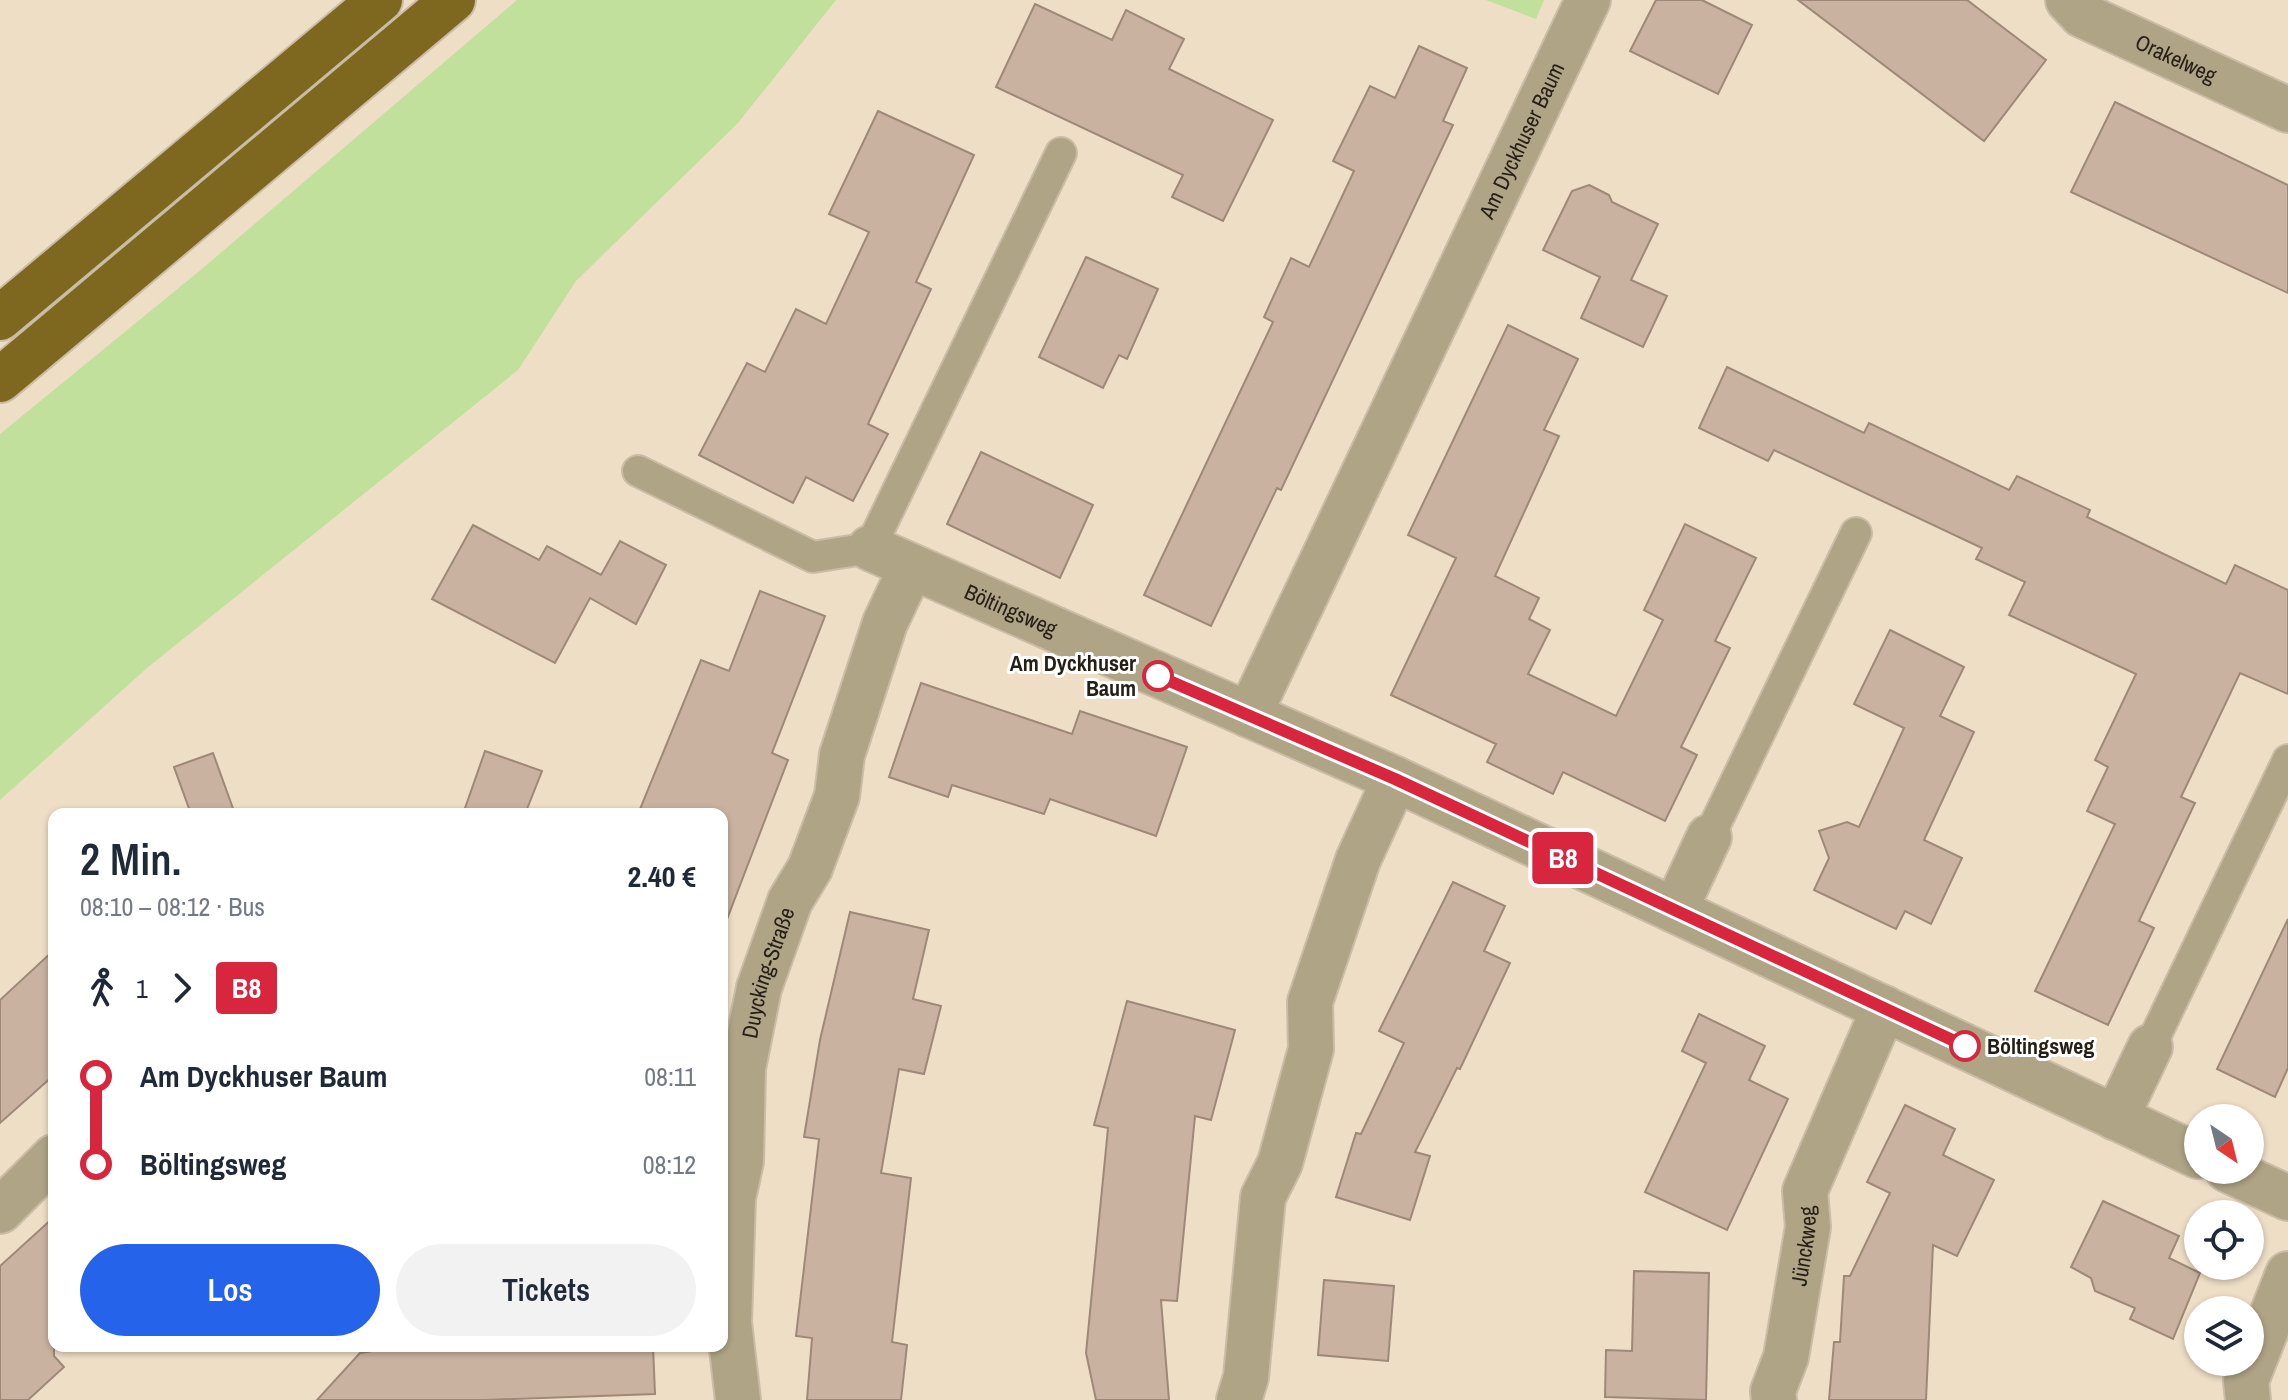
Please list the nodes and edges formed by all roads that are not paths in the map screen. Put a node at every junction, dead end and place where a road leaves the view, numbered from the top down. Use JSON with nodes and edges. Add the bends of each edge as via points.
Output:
{"nodes":[{"id":1,"x":380,"y":0,"type":"edge"},
{"id":2,"x":453,"y":0,"type":"edge"},
{"id":3,"x":1588,"y":0,"type":"edge"},
{"id":4,"x":2068,"y":0,"type":"edge"},
{"id":5,"x":2288,"y":110,"type":"edge"},
{"id":6,"x":1061,"y":153,"type":"dead end"},
{"id":7,"x":0,"y":318,"type":"edge"},
{"id":8,"x":0,"y":380,"type":"edge"},
{"id":9,"x":638,"y":471,"type":"dead end"},
{"id":10,"x":1856,"y":533,"type":"dead end"},
{"id":11,"x":870,"y":548,"type":"junction"},
{"id":12,"x":911,"y":568,"type":"junction"},
{"id":13,"x":1249,"y":715,"type":"junction"},
{"id":14,"x":2288,"y":760,"type":"edge"},
{"id":15,"x":1395,"y":779,"type":"junction"},
{"id":16,"x":1709,"y":837,"type":"joint"},
{"id":17,"x":1675,"y":910,"type":"junction"},
{"id":18,"x":1884,"y":1008,"type":"junction"},
{"id":19,"x":2150,"y":1047,"type":"joint"},
{"id":20,"x":733,"y":1067,"type":"edge"},
{"id":21,"x":2116,"y":1118,"type":"junction"},
{"id":22,"x":2184,"y":1150,"type":"edge"},
{"id":23,"x":48,"y":1163,"type":"edge"},
{"id":24,"x":2258,"y":1184,"type":"edge"},
{"id":25,"x":2288,"y":1198,"type":"edge"},
{"id":26,"x":0,"y":1211,"type":"edge"},
{"id":27,"x":2288,"y":1274,"type":"edge"},
{"id":28,"x":738,"y":1400,"type":"edge"},
{"id":29,"x":1239,"y":1400,"type":"edge"},
{"id":30,"x":1774,"y":1400,"type":"edge"},
{"id":31,"x":2248,"y":1400,"type":"edge"}],
"edges":[{"from":1,"to":7,"type":"highway"},
{"from":2,"to":8,"type":"highway"},
{"from":3,"to":13,"type":"street","name":"Am Dyckhuser Baum"},
{"from":4,"to":5,"type":"street","name":"Orakelweg","via":[[2082,15]]},
{"from":6,"to":11,"type":"lane"},
{"from":9,"to":11,"type":"lane","via":[[813,557]]},
{"from":10,"to":16,"type":"lane"},
{"from":11,"to":12,"type":"street","name":"Böltingsweg"},
{"from":12,"to":13,"type":"street","name":"Böltingsweg"},
{"from":12,"to":20,"type":"street","name":"Duycking-Straße","via":[[885,623],[842,755],[837,796],[810,868],[790,901]]},
{"from":13,"to":15,"type":"street","name":"Böltingsweg"},
{"from":14,"to":19,"type":"lane"},
{"from":15,"to":17,"type":"street","name":"Böltingsweg"},
{"from":15,"to":29,"type":"street","via":[[1358,860],[1310,1002],[1311,1049],[1280,1163],[1263,1197],[1246,1377]]},
{"from":16,"to":17,"type":"street"},
{"from":17,"to":18,"type":"street","name":"Böltingsweg"},
{"from":18,"to":21,"type":"street","name":"Böltingsweg"},
{"from":18,"to":30,"type":"street","name":"Jünckweg","via":[[1805,1191],[1808,1227]]},
{"from":19,"to":21,"type":"street"},
{"from":20,"to":28,"type":"street","name":"Duycking-Straße","via":[[741,1161],[733,1198],[729,1323]]},
{"from":21,"to":22,"type":"street","name":"Böltingsweg"},
{"from":23,"to":26,"type":"street"},
{"from":24,"to":25,"type":"street"},
{"from":27,"to":31,"type":"street","via":[[2246,1381]]}]}
